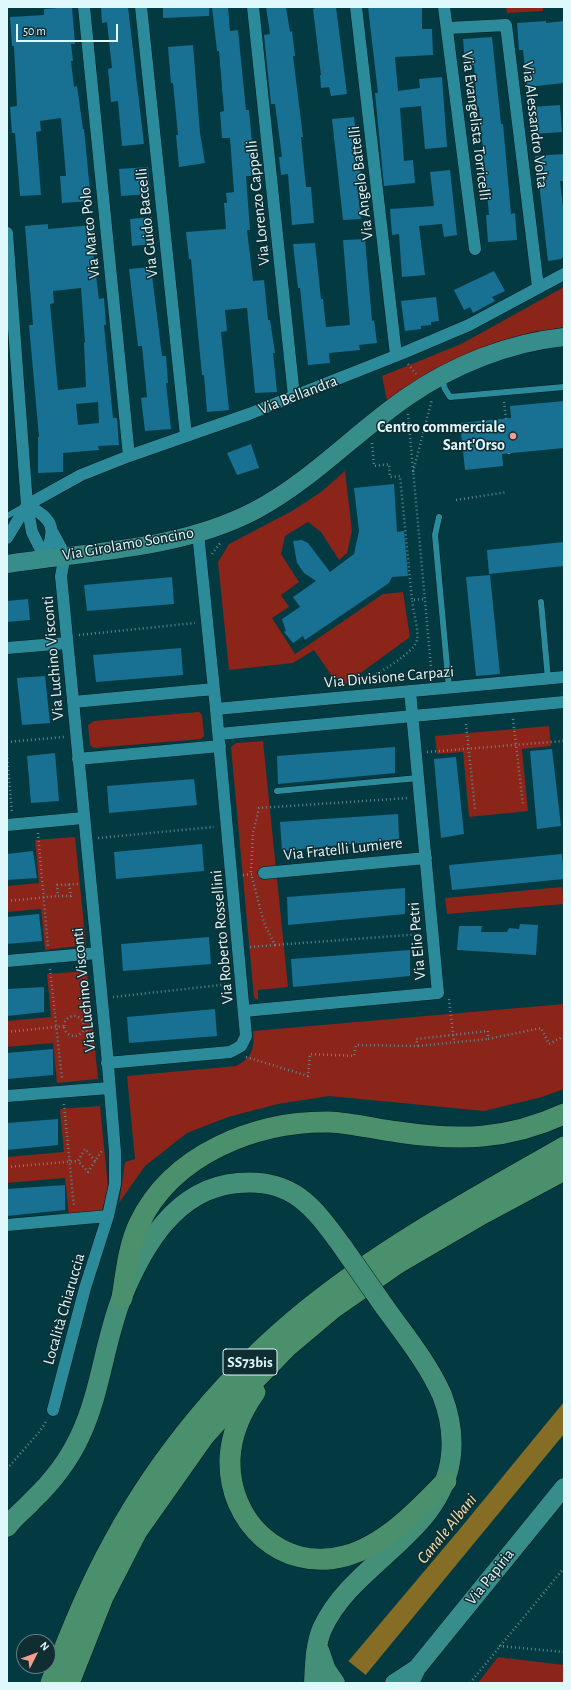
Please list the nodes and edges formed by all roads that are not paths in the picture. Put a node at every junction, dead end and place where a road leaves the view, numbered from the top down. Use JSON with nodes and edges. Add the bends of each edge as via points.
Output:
{"nodes":[{"id":1,"x":84,"y":7,"type":"edge"},
{"id":2,"x":141,"y":7,"type":"edge"},
{"id":3,"x":253,"y":7,"type":"edge"},
{"id":4,"x":356,"y":7,"type":"edge"},
{"id":5,"x":444,"y":7,"type":"edge"},
{"id":6,"x":448,"y":28,"type":"junction"},
{"id":7,"x":7,"y":233,"type":"edge"},
{"id":8,"x":475,"y":249,"type":"dead end"},
{"id":9,"x":564,"y":274,"type":"edge"},
{"id":10,"x":538,"y":287,"type":"junction"},
{"id":11,"x":564,"y":337,"type":"edge"},
{"id":12,"x":396,"y":355,"type":"junction"},
{"id":13,"x":441,"y":376,"type":"junction"},
{"id":14,"x":564,"y":387,"type":"edge"},
{"id":15,"x":294,"y":396,"type":"junction"},
{"id":16,"x":186,"y":436,"type":"junction"},
{"id":17,"x":129,"y":456,"type":"junction"},
{"id":18,"x":27,"y":505,"type":"junction"},
{"id":19,"x":7,"y":516,"type":"edge"},
{"id":20,"x":439,"y":517,"type":"dead end"},
{"id":21,"x":52,"y":531,"type":"junction"},
{"id":22,"x":198,"y":533,"type":"junction"},
{"id":23,"x":7,"y":538,"type":"edge"},
{"id":24,"x":66,"y":555,"type":"junction"},
{"id":25,"x":45,"y":558,"type":"junction"},
{"id":26,"x":7,"y":564,"type":"edge"},
{"id":27,"x":541,"y":602,"type":"dead end"},
{"id":28,"x":67,"y":639,"type":"junction"},
{"id":29,"x":7,"y":648,"type":"edge"},
{"id":30,"x":564,"y":678,"type":"edge"},
{"id":31,"x":548,"y":679,"type":"junction"},
{"id":32,"x":449,"y":688,"type":"junction"},
{"id":33,"x":214,"y":689,"type":"junction"},
{"id":34,"x":410,"y":691,"type":"junction"},
{"id":35,"x":73,"y":702,"type":"junction"},
{"id":36,"x":564,"y":702,"type":"edge"},
{"id":37,"x":216,"y":709,"type":"junction"},
{"id":38,"x":412,"y":716,"type":"junction"},
{"id":39,"x":219,"y":740,"type":"junction"},
{"id":40,"x":78,"y":759,"type":"junction"},
{"id":41,"x":418,"y":778,"type":"junction"},
{"id":42,"x":277,"y":791,"type":"dead end"},
{"id":43,"x":83,"y":818,"type":"junction"},
{"id":44,"x":10,"y":824,"type":"edge"},
{"id":45,"x":426,"y":858,"type":"junction"},
{"id":46,"x":264,"y":873,"type":"road end"},
{"id":47,"x":97,"y":953,"type":"junction"},
{"id":48,"x":7,"y":961,"type":"edge"},
{"id":49,"x":244,"y":1011,"type":"junction"},
{"id":50,"x":108,"y":1063,"type":"junction"},
{"id":51,"x":109,"y":1088,"type":"junction"},
{"id":52,"x":7,"y":1096,"type":"edge"},
{"id":53,"x":564,"y":1114,"type":"edge"},
{"id":54,"x":564,"y":1147,"type":"edge"},
{"id":55,"x":564,"y":1170,"type":"edge"},
{"id":56,"x":108,"y":1216,"type":"junction"},
{"id":57,"x":7,"y":1225,"type":"edge"},
{"id":58,"x":122,"y":1298,"type":"junction"},
{"id":59,"x":288,"y":1346,"type":"junction"},
{"id":60,"x":53,"y":1410,"type":"road end"},
{"id":61,"x":446,"y":1481,"type":"junction"},
{"id":62,"x":564,"y":1487,"type":"edge"},
{"id":63,"x":8,"y":1524,"type":"edge"},
{"id":64,"x":317,"y":1644,"type":"junction"},
{"id":65,"x":413,"y":1675,"type":"edge"},
{"id":66,"x":51,"y":1683,"type":"edge"},
{"id":67,"x":69,"y":1683,"type":"edge"},
{"id":68,"x":314,"y":1683,"type":"edge"},
{"id":69,"x":335,"y":1683,"type":"edge"},
{"id":70,"x":394,"y":1683,"type":"edge"}],
"edges":[{"from":1,"to":17,"type":"street","name":"Via Marco Polo"},
{"from":2,"to":16,"type":"street","name":"Via Guido Baccelli"},
{"from":3,"to":15,"type":"street","name":"Via Lorenzo Cappelli"},
{"from":4,"to":12,"type":"street","name":"Via Angelo Battelli"},
{"from":5,"to":6,"type":"street","name":"Via Evangelista Torricelli"},
{"from":6,"to":8,"type":"street","name":"Via Evangelista Torricelli"},
{"from":6,"to":10,"type":"street","name":"Via Alessandro Volta","via":[[506,25]]},
{"from":7,"to":18,"type":"street"},
{"from":9,"to":10,"type":"street","name":"Via Bellandra"},
{"from":10,"to":12,"type":"street","name":"Via Bellandra","via":[[469,326]]},
{"from":11,"to":13,"type":"main road","name":"Via Girolamo Soncino","via":[[503,350]]},
{"from":12,"to":15,"type":"street","name":"Via Bellandra"},
{"from":13,"to":14,"type":"lane","via":[[450,397]]},
{"from":13,"to":22,"type":"main road","name":"Via Girolamo Soncino","via":[[406,398],[287,491],[244,516]]},
{"from":15,"to":16,"type":"street","name":"Via Bellandra"},
{"from":16,"to":17,"type":"street","name":"Via Bellandra"},
{"from":17,"to":18,"type":"street","name":"Via Bellandra","via":[[81,475]]},
{"from":18,"to":19,"type":"lane"},
{"from":18,"to":21,"type":"street","via":[[47,519]]},
{"from":18,"to":23,"type":"street"},
{"from":18,"to":25,"type":"street","via":[[32,532]]},
{"from":20,"to":32,"type":"lane","via":[[435,535]]},
{"from":21,"to":24,"type":"street"},
{"from":21,"to":25,"type":"street"},
{"from":22,"to":24,"type":"main road","name":"Via Girolamo Soncino","via":[[148,544]]},
{"from":22,"to":33,"type":"street","name":"Via Roberto Rossellini"},
{"from":24,"to":25,"type":"main road","name":"Via Girolamo Soncino"},
{"from":24,"to":28,"type":"street","name":"Via Luchino Visconti","via":[[61,576]]},
{"from":25,"to":26,"type":"main road"},
{"from":27,"to":31,"type":"lane"},
{"from":28,"to":29,"type":"street"},
{"from":28,"to":35,"type":"street","name":"Via Luchino Visconti"},
{"from":30,"to":31,"type":"street","name":"Via Divisione Carpazi"},
{"from":31,"to":32,"type":"street","name":"Via Divisione Carpazi"},
{"from":32,"to":34,"type":"street","name":"Via Divisione Carpazi"},
{"from":33,"to":35,"type":"street"},
{"from":33,"to":37,"type":"street","name":"Via Roberto Rossellini"},
{"from":34,"to":37,"type":"street","name":"Via Divisione Carpazi"},
{"from":34,"to":38,"type":"street","name":"Via Elio Petri"},
{"from":35,"to":40,"type":"street","name":"Via Luchino Visconti"},
{"from":36,"to":38,"type":"street"},
{"from":37,"to":39,"type":"street","name":"Via Roberto Rossellini"},
{"from":38,"to":39,"type":"street"},
{"from":38,"to":41,"type":"street","name":"Via Elio Petri"},
{"from":39,"to":40,"type":"street"},
{"from":39,"to":49,"type":"street","name":"Via Roberto Rossellini"},
{"from":40,"to":43,"type":"street","name":"Via Luchino Visconti"},
{"from":41,"to":42,"type":"lane"},
{"from":41,"to":45,"type":"street","name":"Via Elio Petri"},
{"from":43,"to":44,"type":"street"},
{"from":43,"to":47,"type":"street","name":"Via Luchino Visconti"},
{"from":45,"to":46,"type":"street","name":"Via Fratelli Lumiere"},
{"from":45,"to":49,"type":"street","name":"Via Elio Petri","via":[[438,993]]},
{"from":47,"to":48,"type":"street"},
{"from":47,"to":50,"type":"street","name":"Via Luchino Visconti"},
{"from":49,"to":50,"type":"street","name":"Via Roberto Rossellini","via":[[246,1036],[241,1046],[230,1052]]},
{"from":50,"to":51,"type":"street","name":"Via Luchino Visconti"},
{"from":51,"to":52,"type":"street"},
{"from":51,"to":56,"type":"street","name":"Via Luchino Visconti","via":[[115,1184]]},
{"from":53,"to":58,"type":"highway","via":[[515,1131],[480,1137],[434,1136],[321,1122],[274,1127],[238,1138],[210,1151],[185,1168],[148,1208],[134,1238]]},
{"from":54,"to":66,"type":"highway","number":"SS73bis","via":[[426,1227],[367,1265],[298,1317],[237,1375],[176,1446],[124,1523],[89,1591]]},
{"from":55,"to":59,"type":"highway","number":"SS73bis","via":[[398,1263],[332,1310]]},
{"from":56,"to":57,"type":"street"},
{"from":56,"to":60,"type":"street","name":"Località Chiaruccia","via":[[85,1288]]},
{"from":58,"to":61,"type":"main road","bridge":true,"via":[[150,1243],[166,1221],[195,1196],[223,1185],[240,1182],[260,1183],[292,1193],[314,1210],[424,1362],[442,1396],[447,1412],[451,1438]]},
{"from":58,"to":63,"type":"main road","via":[[89,1414],[74,1449],[51,1480]]},
{"from":59,"to":61,"type":"highway","via":[[244,1408],[231,1450],[231,1473],[239,1505],[264,1539],[282,1551],[299,1557],[323,1559],[345,1556],[370,1546],[392,1530]]},
{"from":59,"to":67,"type":"highway","number":"SS73bis","via":[[213,1425],[143,1522],[103,1597]]},
{"from":61,"to":64,"type":"main road","via":[[421,1521],[348,1590],[330,1614]]},
{"from":62,"to":65,"type":"main road","name":"Via Papiria"},
{"from":64,"to":68,"type":"main road"},
{"from":64,"to":69,"type":"main road","via":[[326,1670]]},
{"from":65,"to":70,"type":"main road","name":"Via Papiria"}]}
